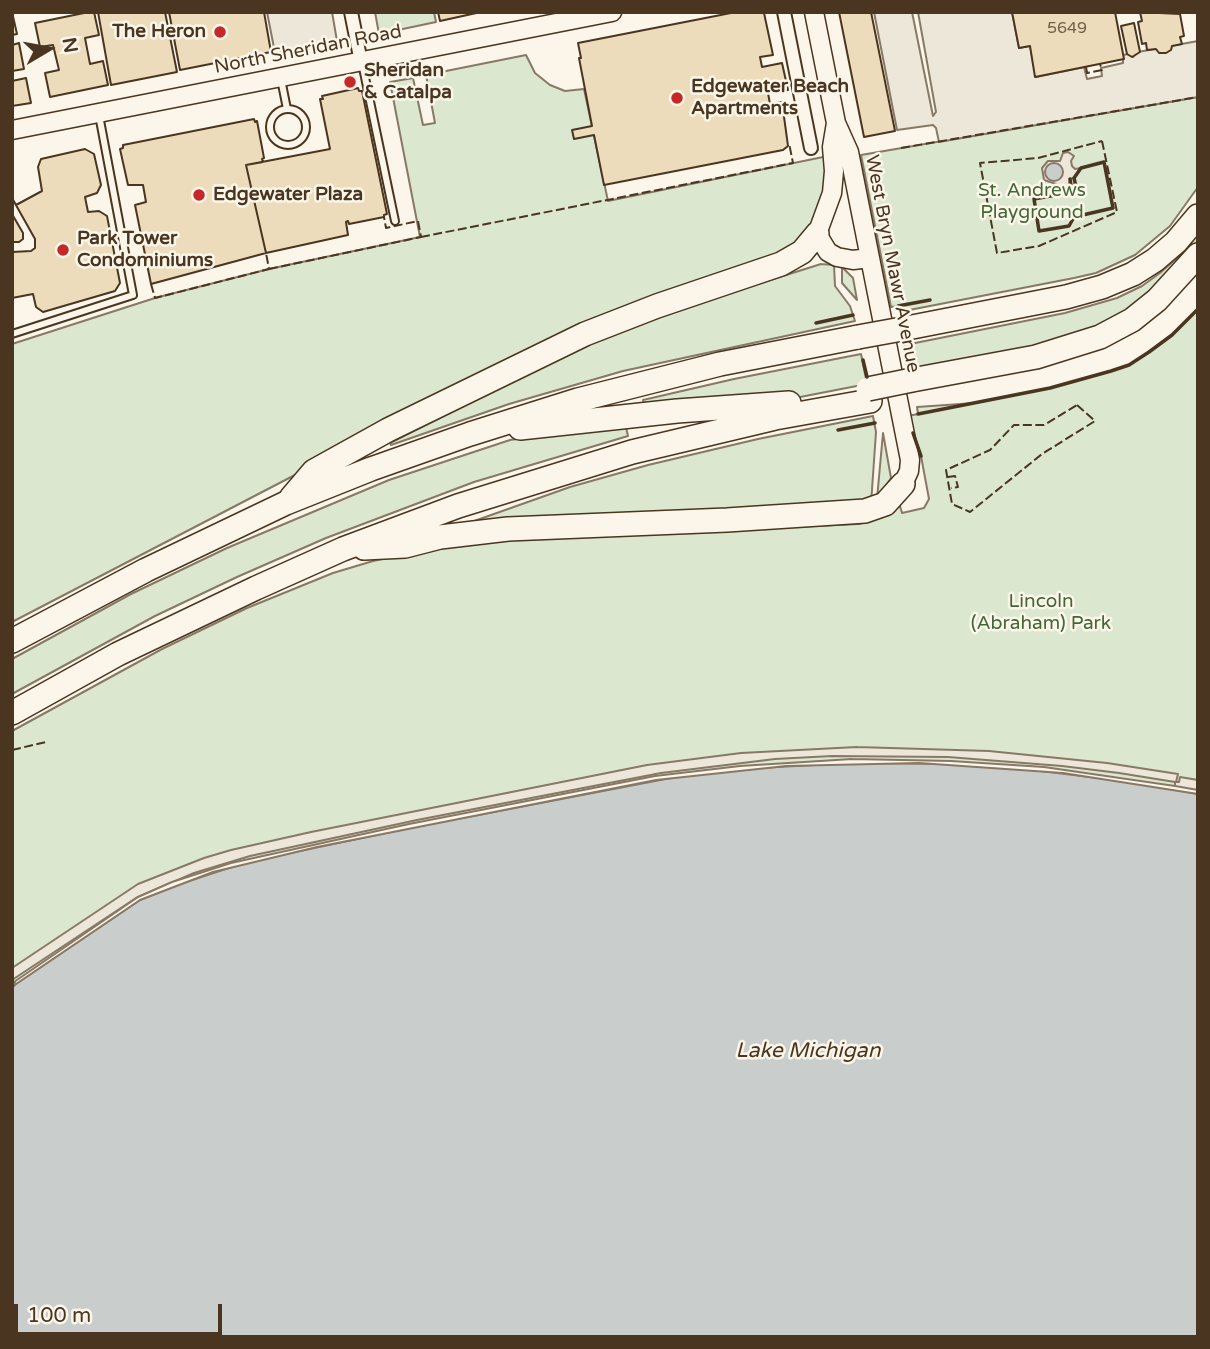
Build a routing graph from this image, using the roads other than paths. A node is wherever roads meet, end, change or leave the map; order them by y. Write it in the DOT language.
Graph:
graph roads {
  1 [pos="351,12"];
  2 [pos="612,12"];
  3 [pos="784,12"];
  4 [pos="814,12"];
  5 [pos="361,62"];
  6 [pos="281,77"];
  7 [pos="287,109"];
  8 [pos="99,113"];
  9 [pos="836,123"];
  10 [pos="12,130"];
  11 [pos="811,148"];
  12 [pos="1198,216"];
  13 [pos="395,221"];
  14 [pos="817,234"];
  15 [pos="1198,255"];
  16 [pos="869,258"];
  17 [pos="1198,276"];
  18 [pos="12,334"];
  19 [pos="913,386"];
  20 [pos="869,395"];
  21 [pos="470,434"];
  22 [pos="903,484"];
  23 [pos="286,503"];
  24 [pos="343,549"];
  25 [pos="12,642"];
  26 [pos="12,713"];
  1 -- 5 [label="street"];
  2 -- 5 [label="main road, North Sheridan Road"];
  3 -- 11 [label="street"];
  4 -- 9 [label="main road, West Bryn Mawr Avenue"];
  5 -- 6 [label="main road, North Sheridan Road"];
  5 -- 13 [label="lane"];
  6 -- 7 [label="lane"];
  6 -- 8 [label="main road, North Sheridan Road"];
  7 -- 7 [label="lane"];
  8 -- 10 [label="main road, North Sheridan Road"];
  8 -- 18 [label="lane"];
  9 -- 14 [label="main road"];
  9 -- 16 [label="main road, West Bryn Mawr Avenue"];
  12 -- 21 [label="highway, bridge"];
  14 -- 16 [label="main road"];
  14 -- 23 [label="highway"];
  15 -- 19 [label="highway"];
  16 -- 22 [label="main road, West Bryn Mawr Avenue"];
  17 -- 19 [label="highway"];
  19 -- 20 [label="highway"];
  20 -- 21 [label="highway"];
  20 -- 24 [label="highway"];
  21 -- 23 [label="highway"];
  22 -- 24 [label="highway"];
  23 -- 25 [label="highway"];
  24 -- 26 [label="highway"];
}
